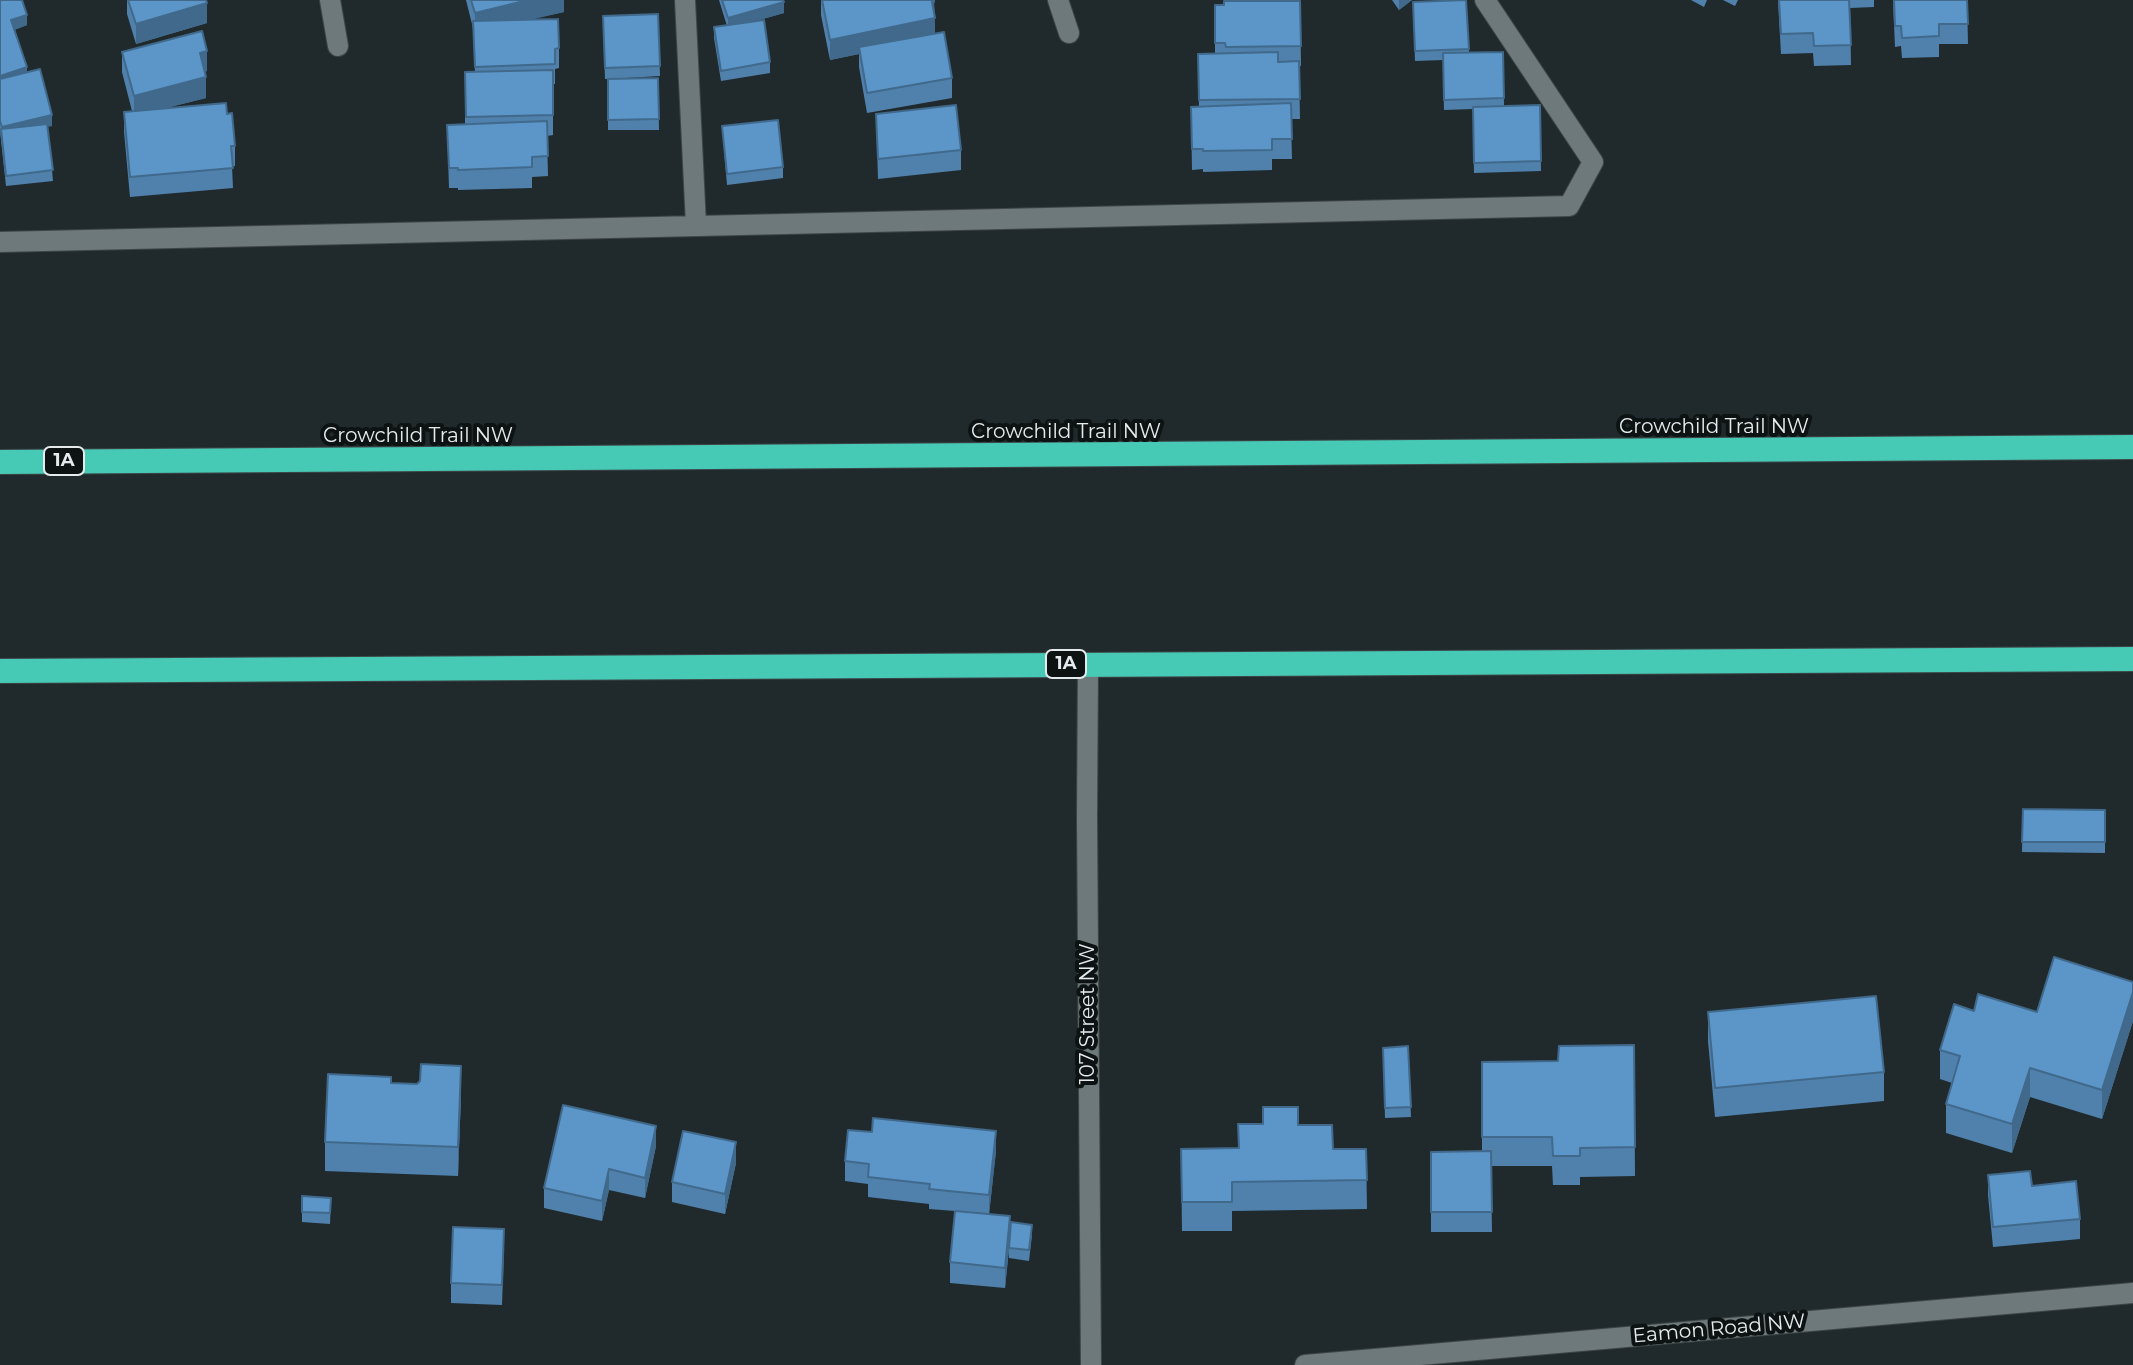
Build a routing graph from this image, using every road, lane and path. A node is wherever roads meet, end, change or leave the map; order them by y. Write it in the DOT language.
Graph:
graph roads {
  1 [pos="330,0"];
  2 [pos="685,0"];
  3 [pos="1058,0"];
  4 [pos="1485,0"];
  5 [pos="1069,33"];
  6 [pos="338,46"];
  7 [pos="696,225"];
  8 [pos="0,242"];
  9 [pos="2133,447"];
  10 [pos="0,462"];
  11 [pos="2133,659"];
  12 [pos="1088,664"];
  13 [pos="0,671"];
  14 [pos="2133,1293"];
  15 [pos="1091,1365"];
  16 [pos="1305,1365"];
  1 -- 6 [label="street"];
  2 -- 7 [label="street"];
  3 -- 5 [label="street"];
  4 -- 7 [label="street"];
  7 -- 8 [label="street"];
  9 -- 10 [label="highway, Crowchild Trail NW / 1A"];
  11 -- 12 [label="highway, 1A"];
  12 -- 13 [label="highway, 1A"];
  12 -- 15 [label="street, 107 Street NW"];
  14 -- 16 [label="street, Eamon Road NW"];
}
